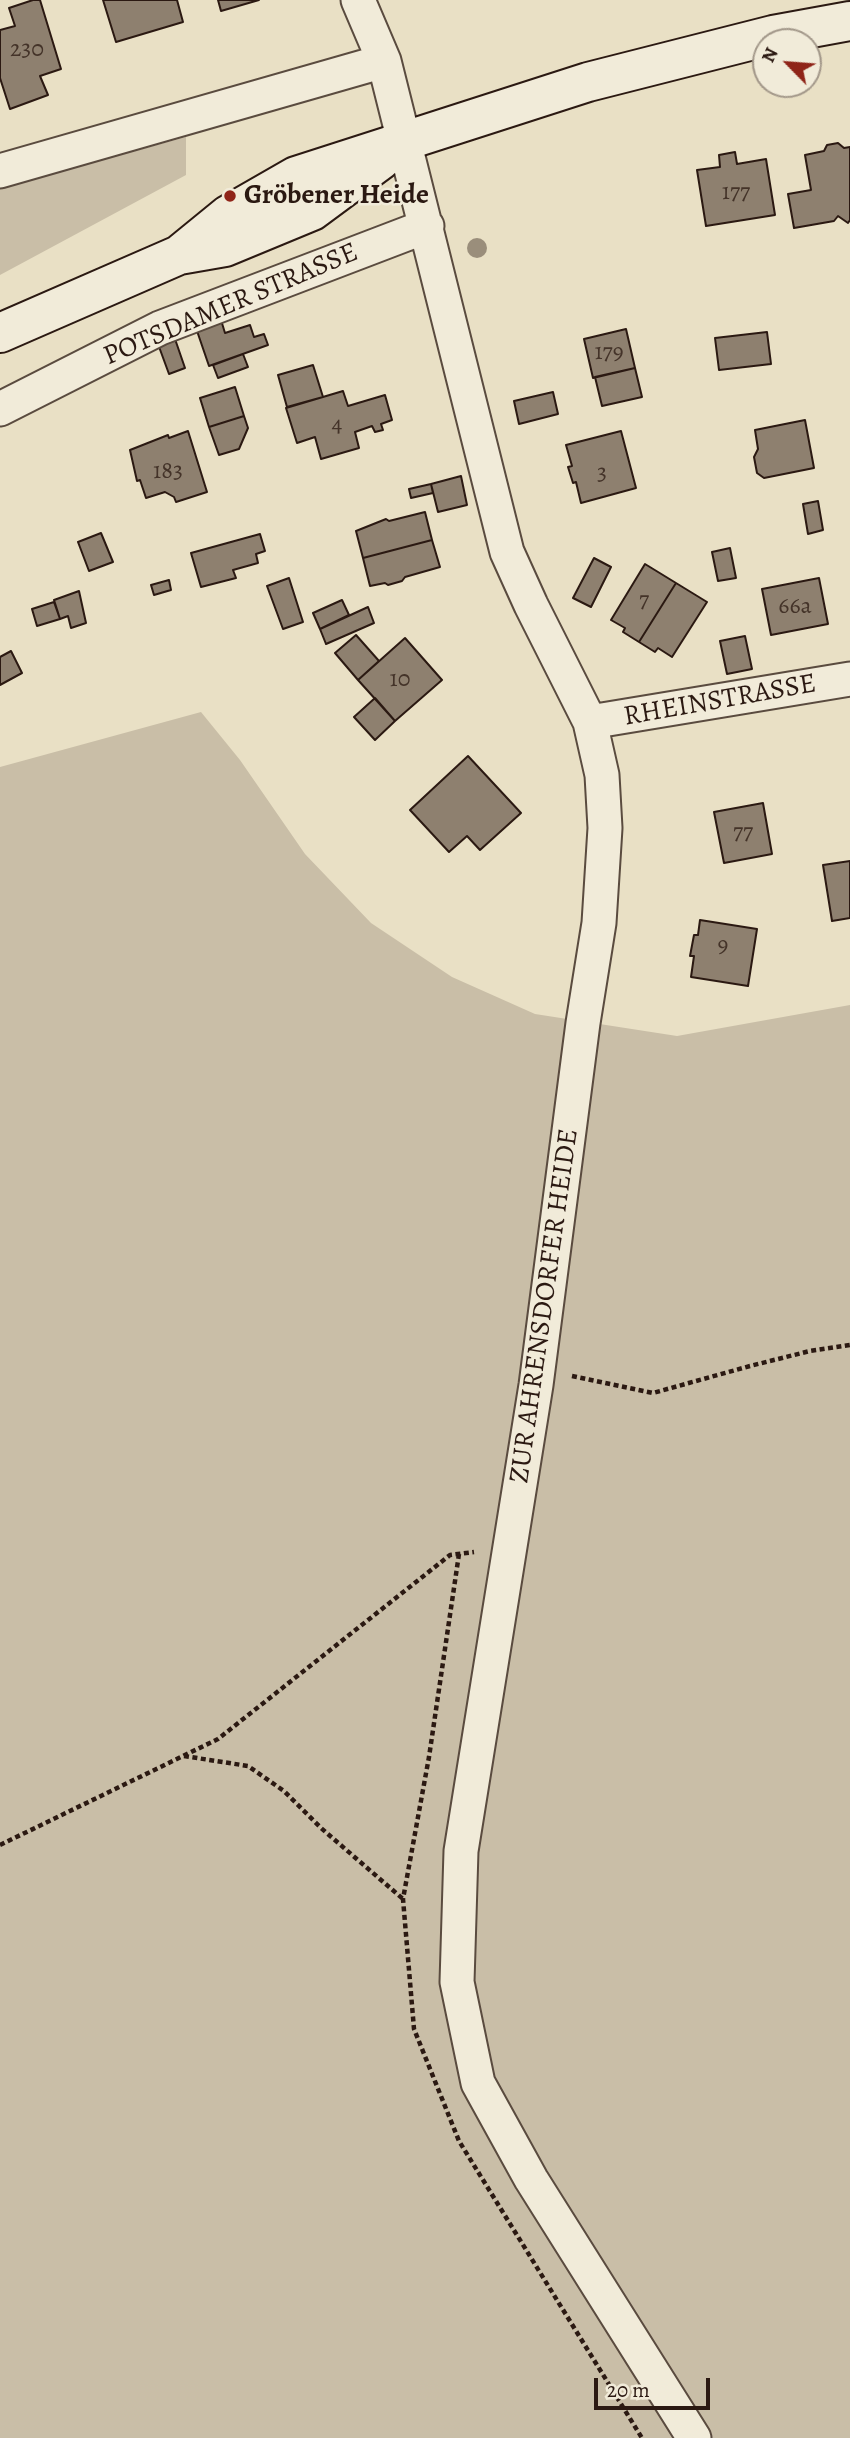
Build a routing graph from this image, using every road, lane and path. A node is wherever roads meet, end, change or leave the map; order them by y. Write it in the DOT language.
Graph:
graph roads {
  1 [pos="358,0"];
  2 [pos="850,21"];
  3 [pos="384,61"];
  4 [pos="405,142"];
  5 [pos="0,171"];
  6 [pos="427,226"];
  7 [pos="0,333"];
  8 [pos="0,409"];
  9 [pos="850,679"];
  10 [pos="590,722"];
  11 [pos="850,1345"];
  12 [pos="569,1376"];
  13 [pos="510,1549"];
  14 [pos="183,1756"];
  15 [pos="0,1845"];
  16 [pos="404,1899"];
  17 [pos="694,2438"];
  1 -- 3 [label="street, ZUR AHRENSDORFER HEIDE"];
  2 -- 4 [label="main road"];
  3 -- 4 [label="street, ZUR AHRENSDORFER HEIDE"];
  3 -- 5 [label="street"];
  4 -- 6 [label="street, ZUR AHRENSDORFER HEIDE"];
  4 -- 7 [label="main road"];
  6 -- 8 [label="street, POTSDAMER STRASSE"];
  6 -- 10 [label="street, ZUR AHRENSDORFER HEIDE"];
  9 -- 10 [label="street, RHEINSTRASSE"];
  10 -- 13 [label="street, ZUR AHRENSDORFER HEIDE"];
  11 -- 12 [label="path"];
  13 -- 14 [label="path"];
  13 -- 17 [label="street, ZUR AHRENSDORFER HEIDE"];
  14 -- 15 [label="path"];
  14 -- 16 [label="path"];
}
